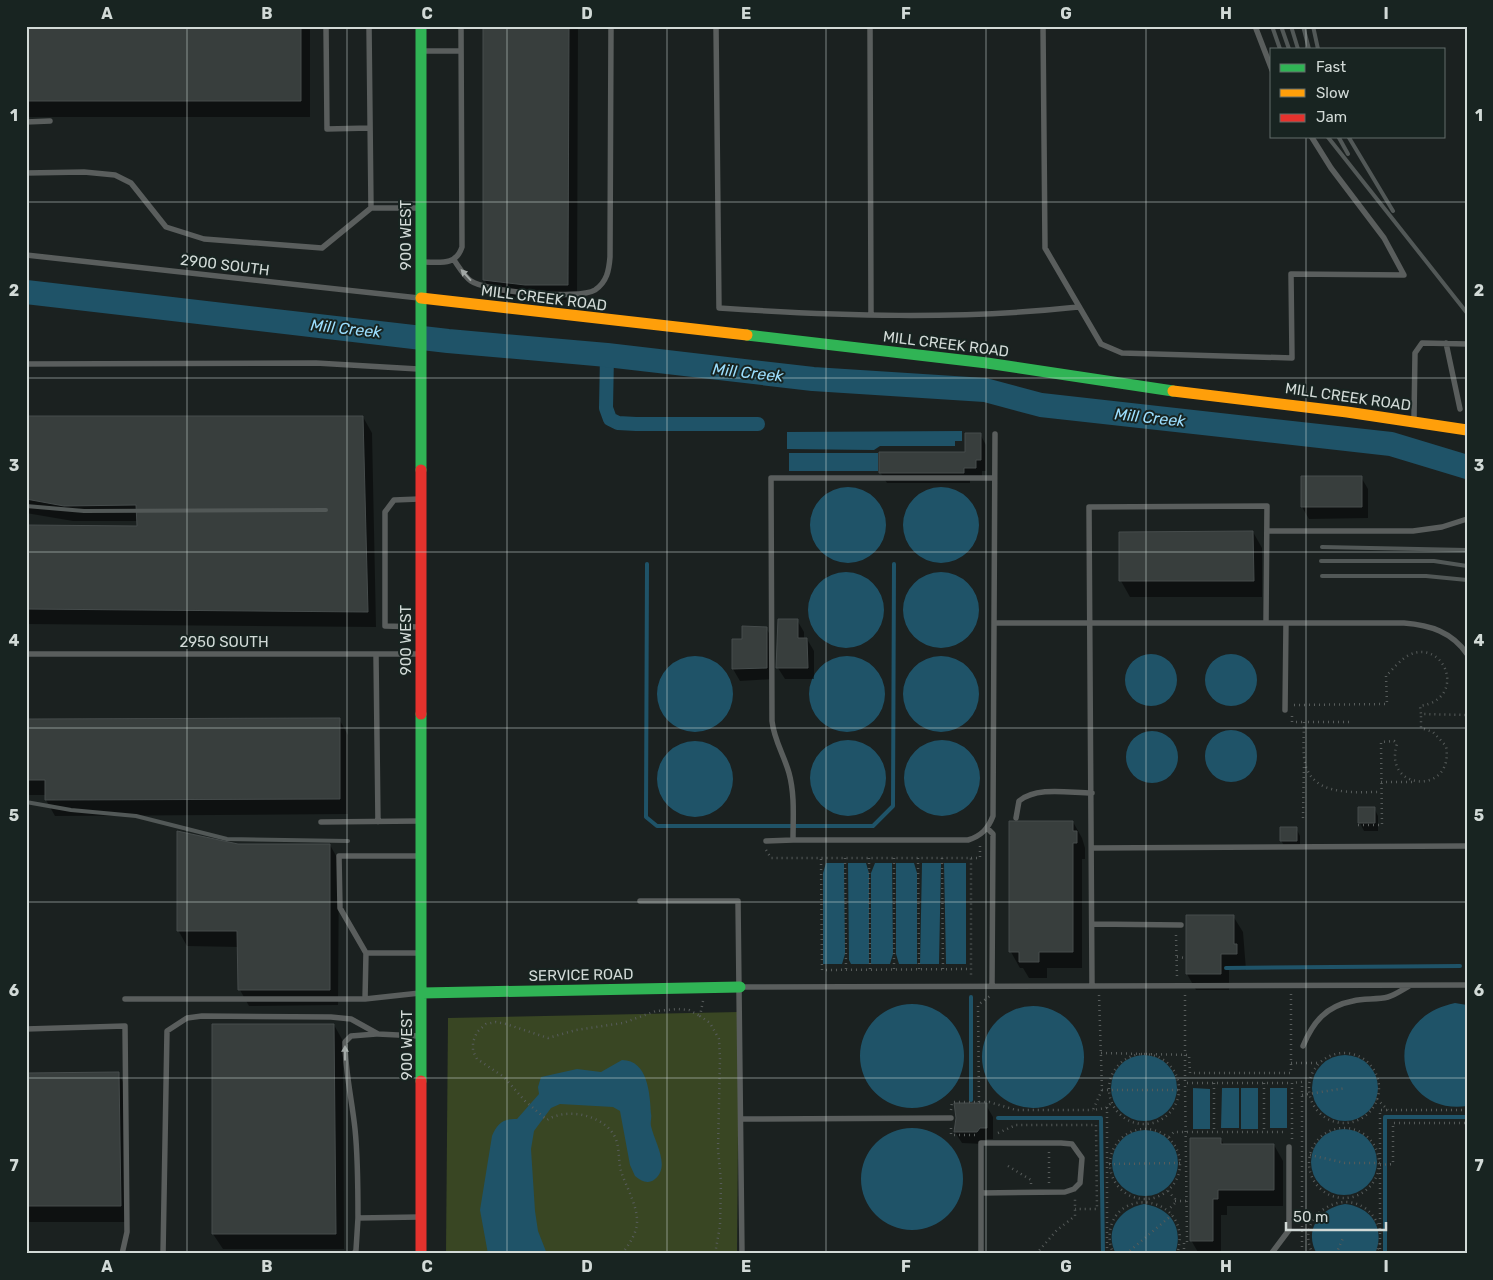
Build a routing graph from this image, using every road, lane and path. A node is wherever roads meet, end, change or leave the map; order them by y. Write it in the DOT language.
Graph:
graph roads {
  1 [pos="326,26"];
  2 [pos="369,26"];
  3 [pos="421,26"];
  4 [pos="461,26"];
  5 [pos="611,26"];
  6 [pos="716,26"];
  7 [pos="870,26"];
  8 [pos="1043,26"];
  9 [pos="1255,26"];
  10 [pos="421,50"];
  11 [pos="461,50"];
  12 [pos="1270,65"];
  13 [pos="50,121"];
  14 [pos="26,122"];
  15 [pos="370,128"];
  16 [pos="1312,138"];
  17 [pos="26,173"];
  18 [pos="371,208"];
  19 [pos="422,208"];
  20 [pos="26,255"];
  21 [pos="454,260"];
  22 [pos="421,262"];
  23 [pos="421,298"];
  24 [pos="1078,307"];
  25 [pos="871,314"];
  26 [pos="1446,343"];
  27 [pos="1467,344"];
  28 [pos="26,364"];
  29 [pos="420,369"];
  30 [pos="1460,409"];
  31 [pos="1414,421"];
  32 [pos="1467,430"];
  33 [pos="994,434"];
  34 [pos="994,478"];
  35 [pos="421,498"];
  36 [pos="1467,519"];
  37 [pos="1266,530"];
  38 [pos="994,623"];
  39 [pos="1266,623"];
  40 [pos="1286,623"];
  41 [pos="1090,624"];
  42 [pos="421,627"];
  43 [pos="26,654"];
  44 [pos="421,654"];
  45 [pos="1467,654"];
  46 [pos="376,655"];
  47 [pos="1285,710"];
  48 [pos="1420,714"];
  49 [pos="1467,714"];
  50 [pos="1304,722"];
  51 [pos="1349,722"];
  52 [pos="1304,759"];
  53 [pos="1381,782"];
  54 [pos="1418,782"];
  55 [pos="1381,792"];
  56 [pos="1092,793"];
  57 [pos="1016,818"];
  58 [pos="1303,818"];
  59 [pos="421,821"];
  60 [pos="322,822"];
  61 [pos="378,822"];
  62 [pos="1358,825"];
  63 [pos="987,828"];
  64 [pos="980,835"];
  65 [pos="793,840"];
  66 [pos="766,841"];
  67 [pos="1467,846"];
  68 [pos="1092,848"];
  69 [pos="422,856"];
  70 [pos="821,858"];
  71 [pos="845,858"];
  72 [pos="869,858"];
  73 [pos="894,858"];
  74 [pos="918,858"];
  75 [pos="942,858"];
  76 [pos="971,858"];
  77 [pos="640,901"];
  78 [pos="1092,924"];
  79 [pos="1178,924"];
  80 [pos="366,953"];
  81 [pos="422,953"];
  82 [pos="1176,957"];
  83 [pos="1186,958"];
  84 [pos="919,969"];
  85 [pos="943,969"];
  86 [pos="971,969"];
  87 [pos="846,970"];
  88 [pos="870,970"];
  89 [pos="894,970"];
  90 [pos="1467,984"];
  91 [pos="1291,985"];
  92 [pos="1411,985"];
  93 [pos="971,986"];
  94 [pos="992,986"];
  95 [pos="1092,986"];
  96 [pos="1099,986"];
  97 [pos="1176,986"];
  98 [pos="1185,986"];
  99 [pos="740,987"];
  100 [pos="422,992"];
  101 [pos="125,998"];
  102 [pos="365,999"];
  103 [pos="703,1000"];
  104 [pos="700,1016"];
  105 [pos="26,1029"];
  106 [pos="378,1034"];
  107 [pos="422,1036"];
  108 [pos="1303,1046"];
  109 [pos="1101,1053"];
  110 [pos="1143,1054"];
  111 [pos="1185,1055"];
  112 [pos="1291,1063"];
  113 [pos="1319,1063"];
  114 [pos="1214,1082"];
  115 [pos="1264,1082"];
  116 [pos="1292,1082"];
  117 [pos="1186,1083"];
  118 [pos="1346,1088"];
  119 [pos="1102,1090"];
  120 [pos="1108,1090"];
  121 [pos="1179,1090"];
  122 [pos="1302,1096"];
  123 [pos="1310,1096"];
  124 [pos="1377,1099"];
  125 [pos="979,1102"];
  126 [pos="1111,1103"];
  127 [pos="1107,1107"];
  128 [pos="1093,1110"];
  129 [pos="1388,1110"];
  130 [pos="1467,1110"];
  131 [pos="951,1118"];
  132 [pos="741,1119"];
  133 [pos="1467,1123"];
  134 [pos="1145,1124"];
  135 [pos="1344,1125"];
  136 [pos="1145,1128"];
  137 [pos="1186,1132"];
  138 [pos="1214,1132"];
  139 [pos="1264,1132"];
  140 [pos="1284,1132"];
  141 [pos="1169,1137"];
  142 [pos="1049,1143"];
  143 [pos="1289,1147"];
  144 [pos="1310,1155"];
  145 [pos="1181,1163"];
  146 [pos="1108,1164"];
  147 [pos="1380,1164"];
  148 [pos="1008,1166"];
  149 [pos="1074,1189"];
  150 [pos="1168,1191"];
  151 [pos="982,1193"];
  152 [pos="1031,1193"];
  153 [pos="1050,1193"];
  154 [pos="1345,1200"];
  155 [pos="1145,1201"];
  156 [pos="1176,1201"];
  157 [pos="1186,1201"];
  158 [pos="1168,1210"];
  159 [pos="1172,1215"];
  160 [pos="421,1217"];
  161 [pos="358,1218"];
  162 [pos="1344,1236"];
  163 [pos="122,1254"];
  164 [pos="164,1254"];
  165 [pos="354,1254"];
  166 [pos="421,1254"];
  167 [pos="622,1254"];
  168 [pos="715,1254"];
  169 [pos="742,1254"];
  170 [pos="981,1254"];
  171 [pos="1036,1254"];
  172 [pos="1107,1254"];
  173 [pos="1114,1254"];
  174 [pos="1126,1254"];
  175 [pos="1177,1254"];
  176 [pos="1184,1254"];
  177 [pos="1271,1254"];
  178 [pos="1314,1254"];
  179 [pos="1336,1254"];
  180 [pos="1376,1254"];
  181 [pos="1380,1254"];
  1 -- 15 [label="lane"];
  2 -- 15 [label="lane"];
  3 -- 10 [label="street, 900 WEST"];
  4 -- 11 [label="lane"];
  5 -- 21 [label="lane, one-way"];
  6 -- 25 [label="lane"];
  7 -- 25 [label="lane"];
  8 -- 24 [label="lane"];
  9 -- 12 [label="lane"];
  10 -- 11 [label="lane"];
  10 -- 19 [label="street, 900 WEST"];
  11 -- 21 [label="lane"];
  13 -- 14 [label="lane"];
  15 -- 18 [label="lane"];
  16 -- 24 [label="lane"];
  17 -- 18 [label="lane"];
  18 -- 19 [label="lane"];
  19 -- 22 [label="street, 900 WEST"];
  20 -- 23 [label="lane, 2900 SOUTH"];
  21 -- 22 [label="lane"];
  22 -- 23 [label="street, 900 WEST"];
  23 -- 29 [label="street, 900 WEST"];
  23 -- 31 [label="street, MILL CREEK ROAD"];
  24 -- 25 [label="lane"];
  26 -- 27 [label="lane"];
  26 -- 30 [label="lane"];
  26 -- 31 [label="lane"];
  28 -- 29 [label="lane"];
  29 -- 35 [label="street, 900 WEST"];
  31 -- 32 [label="street, MILL CREEK ROAD"];
  33 -- 34 [label="lane"];
  34 -- 38 [label="lane"];
  34 -- 65 [label="lane"];
  35 -- 42 [label="street, 900 WEST"];
  35 -- 42 [label="lane"];
  36 -- 37 [label="lane"];
  37 -- 39 [label="lane"];
  37 -- 41 [label="lane"];
  38 -- 41 [label="lane"];
  38 -- 63 [label="lane"];
  39 -- 40 [label="lane"];
  39 -- 41 [label="lane"];
  40 -- 45 [label="lane"];
  40 -- 47 [label="lane"];
  41 -- 56 [label="lane"];
  42 -- 44 [label="street, 900 WEST"];
  43 -- 46 [label="lane, 2950 SOUTH"];
  44 -- 46 [label="lane, 2950 SOUTH"];
  44 -- 59 [label="street, 900 WEST"];
  46 -- 61 [label="lane"];
  48 -- 49 [label="path"];
  48 -- 50 [label="path"];
  48 -- 54 [label="path"];
  50 -- 51 [label="path"];
  50 -- 52 [label="path"];
  52 -- 55 [label="path"];
  52 -- 58 [label="path"];
  53 -- 54 [label="path"];
  53 -- 54 [label="path"];
  53 -- 55 [label="path"];
  55 -- 62 [label="path"];
  56 -- 57 [label="lane"];
  56 -- 68 [label="lane"];
  59 -- 61 [label="lane"];
  59 -- 69 [label="street, 900 WEST"];
  60 -- 61 [label="lane"];
  63 -- 64 [label="lane"];
  63 -- 94 [label="lane"];
  64 -- 65 [label="lane"];
  64 -- 76 [label="path"];
  65 -- 66 [label="lane"];
  66 -- 70 [label="path"];
  67 -- 68 [label="lane"];
  68 -- 78 [label="lane"];
  69 -- 80 [label="lane"];
  69 -- 81 [label="street, 900 WEST"];
  70 -- 71 [label="path"];
  70 -- 87 [label="path"];
  71 -- 72 [label="path"];
  71 -- 87 [label="path"];
  72 -- 73 [label="path"];
  72 -- 88 [label="path"];
  73 -- 74 [label="path"];
  73 -- 89 [label="path"];
  74 -- 75 [label="path"];
  74 -- 84 [label="path"];
  75 -- 76 [label="path"];
  75 -- 85 [label="path"];
  76 -- 86 [label="path"];
  77 -- 99 [label="lane"];
  78 -- 79 [label="lane"];
  78 -- 95 [label="lane"];
  79 -- 82 [label="path"];
  80 -- 81 [label="lane"];
  80 -- 102 [label="lane"];
  81 -- 100 [label="street, 900 WEST"];
  82 -- 83 [label="path"];
  82 -- 97 [label="path"];
  84 -- 85 [label="path"];
  84 -- 89 [label="path"];
  85 -- 86 [label="path"];
  86 -- 93 [label="path"];
  87 -- 88 [label="path"];
  88 -- 89 [label="path"];
  90 -- 92 [label="lane"];
  91 -- 92 [label="lane"];
  91 -- 98 [label="lane"];
  91 -- 112 [label="path"];
  92 -- 108 [label="lane"];
  93 -- 94 [label="lane"];
  93 -- 99 [label="lane"];
  94 -- 95 [label="lane"];
  94 -- 125 [label="path"];
  95 -- 96 [label="lane"];
  96 -- 97 [label="lane"];
  96 -- 109 [label="path"];
  97 -- 98 [label="lane"];
  98 -- 111 [label="path"];
  99 -- 100 [label="street, SERVICE ROAD"];
  99 -- 132 [label="lane"];
  100 -- 102 [label="lane"];
  100 -- 107 [label="street, 900 WEST"];
  101 -- 102 [label="lane"];
  103 -- 104 [label="path"];
  104 -- 167 [label="path"];
  104 -- 168 [label="path"];
  105 -- 163 [label="lane"];
  106 -- 107 [label="lane"];
  161 -- 106 [label="lane, one-way"];
  106 -- 164 [label="lane"];
  107 -- 160 [label="street, 900 WEST"];
  109 -- 110 [label="path"];
  109 -- 119 [label="path"];
  110 -- 111 [label="path"];
  110 -- 120 [label="path"];
  110 -- 121 [label="path"];
  111 -- 112 [label="path"];
  111 -- 117 [label="path"];
  112 -- 113 [label="path"];
  113 -- 123 [label="path"];
  113 -- 124 [label="path"];
  114 -- 115 [label="path"];
  114 -- 117 [label="path"];
  114 -- 138 [label="path"];
  115 -- 116 [label="path"];
  115 -- 139 [label="path"];
  117 -- 137 [label="path"];
  118 -- 123 [label="path"];
  119 -- 120 [label="path"];
  119 -- 128 [label="path"];
  120 -- 121 [label="path"];
  120 -- 126 [label="path"];
  121 -- 134 [label="path"];
  122 -- 123 [label="path"];
  123 -- 135 [label="path"];
  124 -- 129 [label="path"];
  124 -- 135 [label="path"];
  125 -- 128 [label="path"];
  125 -- 131 [label="path"];
  126 -- 127 [label="path"];
  126 -- 134 [label="path"];
  127 -- 128 [label="path"];
  127 -- 146 [label="path"];
  129 -- 130 [label="path"];
  129 -- 147 [label="path"];
  131 -- 132 [label="lane"];
  132 -- 169 [label="lane"];
  133 -- 147 [label="path"];
  134 -- 136 [label="path"];
  135 -- 144 [label="path"];
  135 -- 147 [label="path"];
  136 -- 141 [label="path"];
  136 -- 146 [label="path"];
  137 -- 138 [label="path"];
  137 -- 141 [label="path"];
  137 -- 157 [label="path"];
  138 -- 139 [label="path"];
  139 -- 140 [label="path"];
  141 -- 145 [label="path"];
  142 -- 149 [label="lane"];
  142 -- 151 [label="lane"];
  142 -- 153 [label="path"];
  143 -- 177 [label="lane"];
  144 -- 147 [label="path"];
  144 -- 154 [label="path"];
  145 -- 146 [label="path"];
  145 -- 150 [label="path"];
  146 -- 155 [label="path"];
  146 -- 172 [label="path"];
  147 -- 154 [label="path"];
  147 -- 181 [label="path"];
  148 -- 152 [label="path"];
  149 -- 153 [label="lane"];
  149 -- 171 [label="path"];
  150 -- 155 [label="path"];
  150 -- 156 [label="path"];
  151 -- 152 [label="lane"];
  151 -- 170 [label="lane"];
  152 -- 153 [label="lane"];
  154 -- 178 [label="path"];
  154 -- 180 [label="path"];
  155 -- 158 [label="path"];
  155 -- 173 [label="path"];
  156 -- 157 [label="path"];
  156 -- 158 [label="path"];
  157 -- 176 [label="path"];
  158 -- 159 [label="path"];
  159 -- 174 [label="path"];
  159 -- 175 [label="path"];
  160 -- 161 [label="lane"];
  160 -- 166 [label="street, 900 WEST"];
  161 -- 165 [label="lane"];
  162 -- 179 [label="path"];
}
